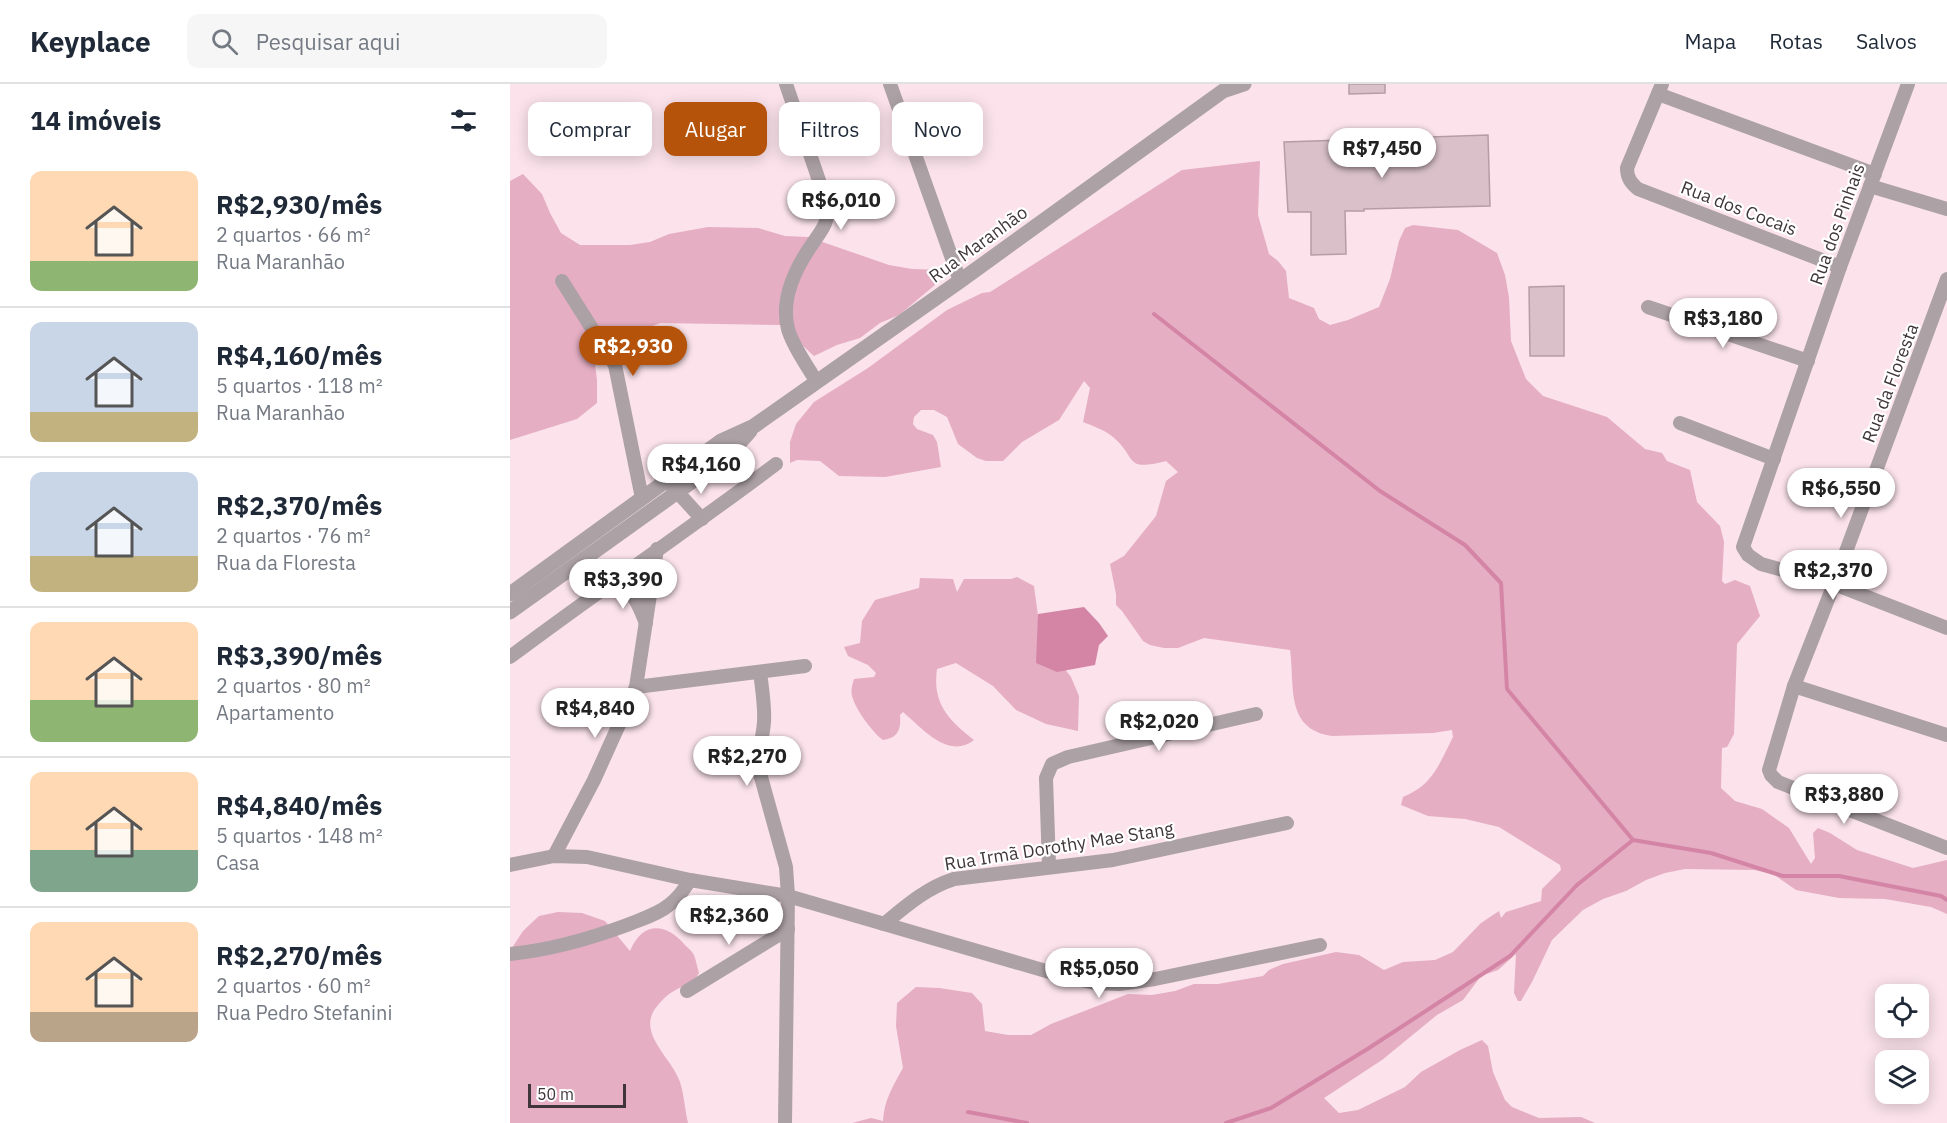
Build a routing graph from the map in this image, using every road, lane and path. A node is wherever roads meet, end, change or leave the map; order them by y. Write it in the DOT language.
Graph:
graph roads {
  1 [pos="786,84"];
  2 [pos="890,84"];
  3 [pos="1244,84"];
  4 [pos="1908,84"];
  5 [pos="1225,87"];
  6 [pos="1660,89"];
  7 [pos="1873,180"];
  8 [pos="1947,209"];
  9 [pos="1840,267"];
  10 [pos="1947,279"];
  11 [pos="562,281"];
  12 [pos="960,281"];
  13 [pos="1648,307"];
  14 [pos="1941,314"];
  15 [pos="1808,361"];
  16 [pos="816,381"];
  17 [pos="1680,423"];
  18 [pos="754,426"];
  19 [pos="1774,459"];
  20 [pos="776,464"];
  21 [pos="667,480"];
  22 [pos="677,492"];
  23 [pos="642,498"];
  24 [pos="702,519"];
  25 [pos="657,549"];
  26 [pos="1834,584"];
  27 [pos="603,588"];
  28 [pos="510,594"];
  29 [pos="510,612"];
  30 [pos="647,625"];
  31 [pos="1947,628"];
  32 [pos="510,657"];
  33 [pos="805,666"];
  34 [pos="760,672"];
  35 [pos="1794,686"];
  36 [pos="636,687"];
  37 [pos="1256,714"];
  38 [pos="1947,735"];
  39 [pos="1287,824"];
  40 [pos="1947,848"];
  41 [pos="554,856"];
  42 [pos="510,865"];
  43 [pos="1049,866"];
  44 [pos="690,880"];
  45 [pos="788,896"];
  46 [pos="884,924"];
  47 [pos="788,929"];
  48 [pos="1320,945"];
  49 [pos="510,954"];
  50 [pos="687,991"];
  51 [pos="785,1123"];
  1 -- 16 [label="street"];
  2 -- 12 [label="street"];
  3 -- 5 [label="street, Rua Maranhão"];
  4 -- 7 [label="street, Rua dos Pinhais"];
  5 -- 12 [label="street, Rua Maranhão"];
  6 -- 7 [label="street"];
  6 -- 9 [label="street, Rua dos Cocais"];
  7 -- 8 [label="street"];
  7 -- 9 [label="street, Rua dos Pinhais"];
  9 -- 15 [label="street, Rua dos Pinhais"];
  10 -- 14 [label="street, Rua da Floresta"];
  11 -- 23 [label="street"];
  12 -- 16 [label="street, Rua Maranhão"];
  13 -- 15 [label="street"];
  14 -- 26 [label="street, Rua da Floresta"];
  15 -- 19 [label="street, Rua dos Pinhais"];
  16 -- 18 [label="street, Rua Maranhão"];
  17 -- 19 [label="street"];
  18 -- 21 [label="street, Rua Maranhão"];
  18 -- 22 [label="street, Rua Maranhão"];
  19 -- 26 [label="street, Rua dos Pinhais"];
  20 -- 24 [label="street"];
  21 -- 22 [label="street"];
  21 -- 23 [label="street, Rua Maranhão"];
  22 -- 24 [label="street"];
  22 -- 29 [label="street, Rua Maranhão"];
  23 -- 28 [label="street, Rua Maranhão"];
  24 -- 25 [label="street"];
  25 -- 27 [label="street"];
  25 -- 30 [label="street"];
  26 -- 31 [label="street"];
  26 -- 35 [label="street, Rua da Floresta"];
  27 -- 30 [label="street"];
  27 -- 32 [label="street"];
  30 -- 36 [label="street"];
  33 -- 34 [label="street"];
  34 -- 36 [label="street"];
  34 -- 45 [label="street"];
  35 -- 38 [label="street"];
  35 -- 40 [label="street, Rua da Floresta"];
  36 -- 41 [label="street"];
  37 -- 43 [label="street"];
  39 -- 43 [label="street, Rua Irmã Dorothy Mae Stang"];
  41 -- 42 [label="street"];
  41 -- 44 [label="street"];
  43 -- 46 [label="street, Rua Irmã Dorothy Mae Stang"];
  44 -- 45 [label="street"];
  44 -- 49 [label="street"];
  45 -- 46 [label="street"];
  45 -- 47 [label="street"];
  46 -- 48 [label="street"];
  47 -- 50 [label="street"];
  47 -- 51 [label="street"];
}
